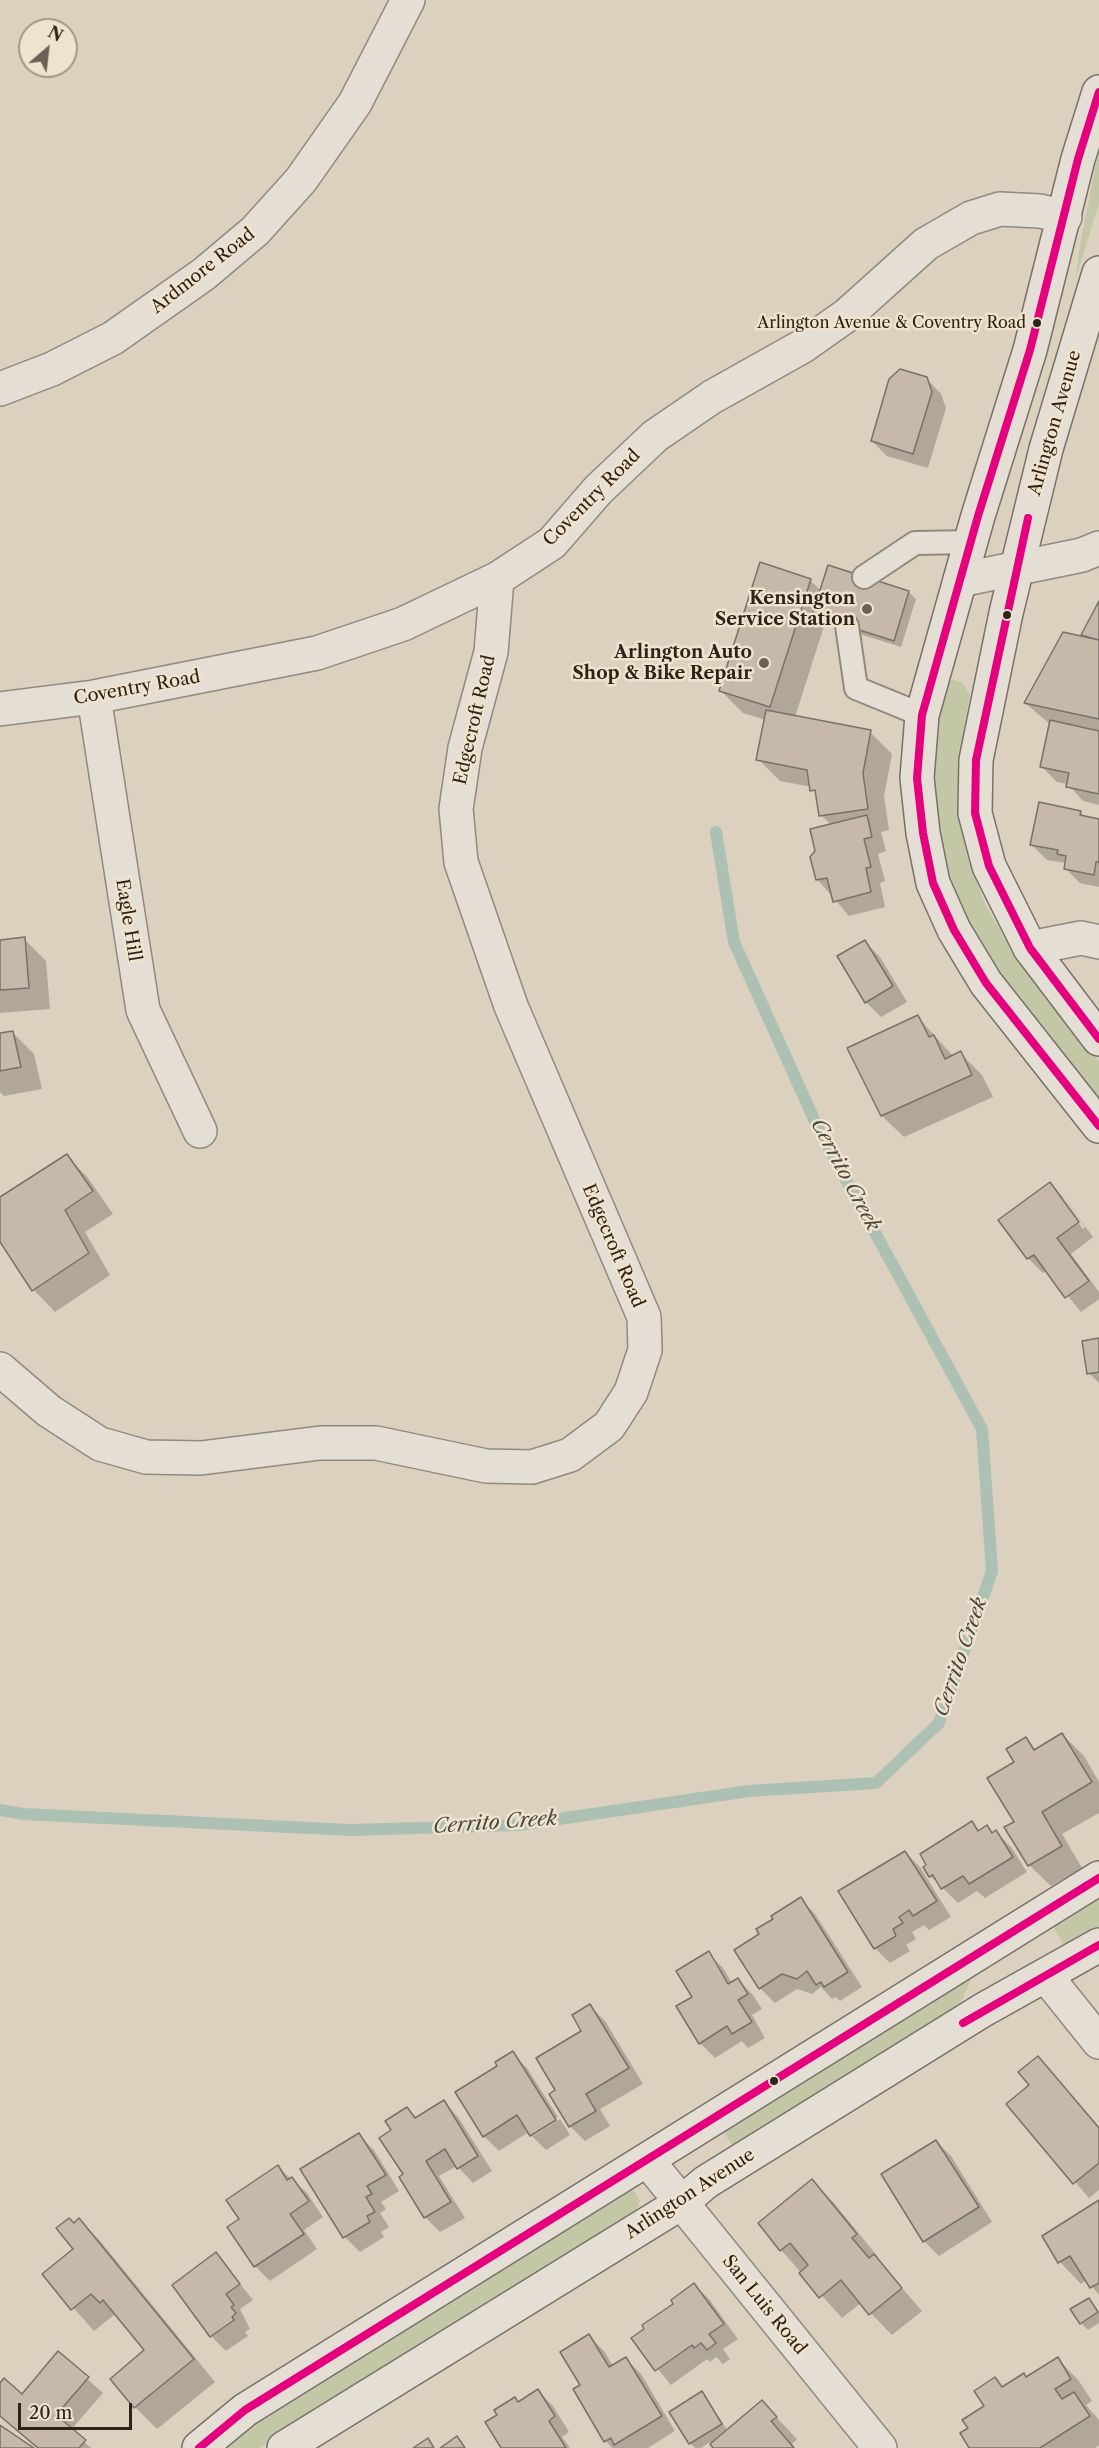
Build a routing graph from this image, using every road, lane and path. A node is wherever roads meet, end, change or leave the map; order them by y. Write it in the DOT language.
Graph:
graph roads {
  1 [pos="408,0"];
  2 [pos="1099,92"];
  3 [pos="1065,217"];
  4 [pos="1099,273"];
  5 [pos="0,389"];
  6 [pos="971,542"];
  7 [pos="1099,548"];
  8 [pos="1016,569"];
  9 [pos="864,576"];
  10 [pos="497,579"];
  11 [pos="960,580"];
  12 [pos="847,626"];
  13 [pos="94,697"];
  14 [pos="0,709"];
  15 [pos="922,715"];
  16 [pos="1099,942"];
  17 [pos="1030,948"];
  18 [pos="1099,1039"];
  19 [pos="1099,1126"];
  20 [pos="200,1131"];
  21 [pos="0,1369"];
  22 [pos="1099,1878"];
  23 [pos="1099,1945"];
  24 [pos="1046,1976"];
  25 [pos="1099,2042"];
  26 [pos="648,2161"];
  27 [pos="681,2203"];
  28 [pos="199,2448"];
  29 [pos="284,2448"];
  30 [pos="880,2448"];
  1 -- 5 [label="street, Ardmore Road"];
  2 -- 3 [label="street"];
  3 -- 6 [label="street"];
  3 -- 10 [label="street, Coventry Road"];
  4 -- 8 [label="street, Arlington Avenue"];
  6 -- 9 [label="lane"];
  6 -- 11 [label="street"];
  7 -- 8 [label="street"];
  8 -- 11 [label="street"];
  8 -- 17 [label="street, Arlington Avenue"];
  10 -- 13 [label="street, Coventry Road"];
  10 -- 21 [label="street, Edgecroft Road"];
  11 -- 15 [label="street"];
  12 -- 15 [label="lane"];
  13 -- 14 [label="street, Coventry Road"];
  13 -- 20 [label="street, Eagle Hill"];
  15 -- 19 [label="street"];
  16 -- 17 [label="street"];
  17 -- 18 [label="street, Arlington Avenue"];
  22 -- 26 [label="street"];
  23 -- 24 [label="street, Arlington Avenue"];
  24 -- 25 [label="street"];
  24 -- 27 [label="street, Arlington Avenue"];
  26 -- 27 [label="street, San Luis Road"];
  26 -- 28 [label="street"];
  27 -- 29 [label="street, Arlington Avenue"];
  27 -- 30 [label="street, San Luis Road"];
}
